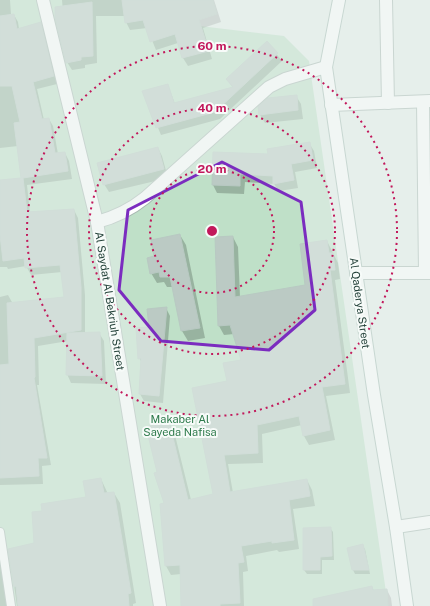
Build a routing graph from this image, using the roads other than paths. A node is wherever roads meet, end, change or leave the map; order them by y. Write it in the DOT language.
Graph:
graph roads {
  1 [pos="43,0"];
  2 [pos="339,0"];
  3 [pos="386,0"];
  4 [pos="326,67"];
  5 [pos="426,101"];
  6 [pos="388,103"];
  7 [pos="331,105"];
  8 [pos="98,222"];
  9 [pos="356,273"];
  10 [pos="428,273"];
  11 [pos="430,522"];
  12 [pos="396,527"];
  13 [pos="0,532"];
  14 [pos="11,606"];
  15 [pos="160,606"];
  16 [pos="407,606"];
  1 -- 8 [label="street, Al Saydat Al Bekriuh Street"];
  2 -- 4 [label="street, Al Qaderya Street"];
  3 -- 6 [label="street"];
  4 -- 7 [label="street, Al Qaderya Street"];
  4 -- 8 [label="street"];
  5 -- 6 [label="street"];
  5 -- 10 [label="street"];
  6 -- 7 [label="street"];
  7 -- 9 [label="street, Al Qaderya Street"];
  8 -- 15 [label="street, Al Saydat Al Bekriuh Street"];
  9 -- 10 [label="street"];
  9 -- 12 [label="street, Al Qaderya Street"];
  11 -- 12 [label="street"];
  12 -- 16 [label="street, Al Qaderya Street"];
  13 -- 14 [label="lane"];
}
